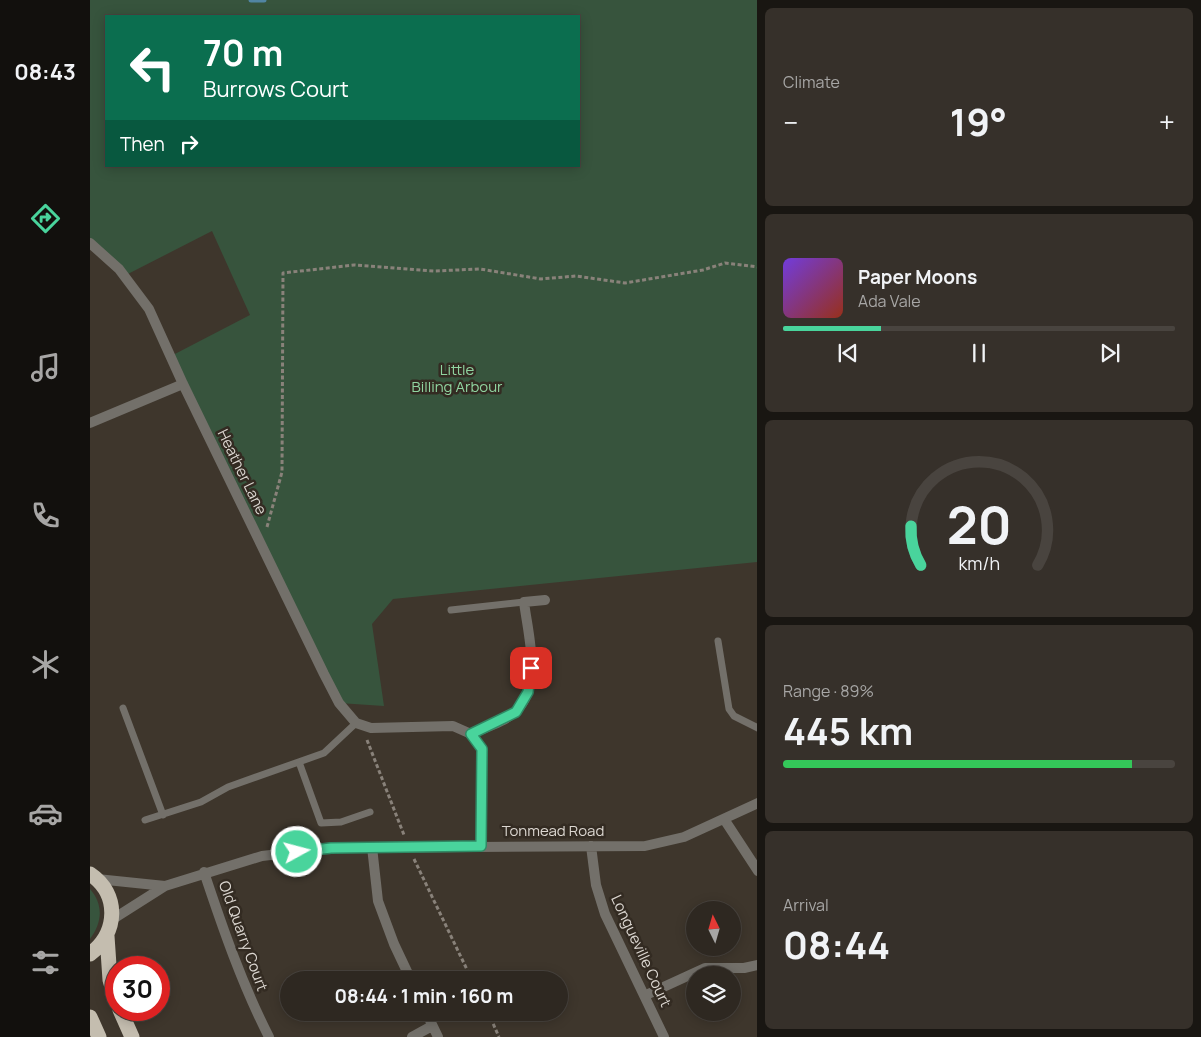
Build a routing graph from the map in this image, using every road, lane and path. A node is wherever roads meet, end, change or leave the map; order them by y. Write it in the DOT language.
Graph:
graph roads {
  1 [pos="90,243"];
  2 [pos="757,267"];
  3 [pos="183,384"];
  4 [pos="90,422"];
  5 [pos="262,547"];
  6 [pos="545,600"];
  7 [pos="524,602"];
  8 [pos="451,610"];
  9 [pos="718,641"];
  10 [pos="123,708"];
  11 [pos="356,723"];
  12 [pos="371,728"];
  13 [pos="757,728"];
  14 [pos="471,734"];
  15 [pos="299,762"];
  16 [pos="757,803"];
  17 [pos="370,812"];
  18 [pos="163,814"];
  19 [pos="724,819"];
  20 [pos="145,820"];
  21 [pos="481,846"];
  22 [pos="591,846"];
  23 [pos="372,847"];
  24 [pos="409,847"];
  25 [pos="757,870"];
  26 [pos="204,872"];
  27 [pos="93,876"];
  28 [pos="165,886"];
  29 [pos="112,919"];
  30 [pos="107,936"];
  31 [pos="90,954"];
  32 [pos="108,956"];
  33 [pos="757,965"];
  34 [pos="407,971"];
  35 [pos="468,971"];
  36 [pos="646,995"];
  37 [pos="90,1017"];
  38 [pos="125,1021"];
  39 [pos="430,1021"];
  40 [pos="492,1021"];
  41 [pos="432,1026"];
  42 [pos="99,1037"];
  43 [pos="132,1037"];
  44 [pos="269,1037"];
  45 [pos="412,1037"];
  46 [pos="438,1037"];
  47 [pos="499,1037"];
  48 [pos="664,1037"];
  1 -- 3 [label="street, Heather Lane"];
  2 -- 5 [label="path"];
  3 -- 4 [label="street"];
  3 -- 5 [label="street, Heather Lane"];
  5 -- 11 [label="street, Heather Lane"];
  6 -- 7 [label="street"];
  7 -- 8 [label="lane"];
  7 -- 14 [label="street"];
  9 -- 13 [label="lane"];
  10 -- 18 [label="lane"];
  11 -- 12 [label="street"];
  11 -- 15 [label="lane"];
  12 -- 14 [label="street"];
  12 -- 24 [label="path"];
  14 -- 21 [label="street"];
  15 -- 17 [label="lane"];
  15 -- 18 [label="lane"];
  16 -- 19 [label="street, Tonmead Road"];
  18 -- 20 [label="lane"];
  19 -- 22 [label="street, Tonmead Road"];
  19 -- 25 [label="street"];
  21 -- 22 [label="street, Tonmead Road"];
  21 -- 24 [label="street, Tonmead Road"];
  22 -- 36 [label="street, Longueville Court"];
  23 -- 24 [label="street, Tonmead Road"];
  23 -- 26 [label="street, Tonmead Road"];
  23 -- 34 [label="street"];
  24 -- 35 [label="path"];
  26 -- 28 [label="street, Tonmead Road"];
  26 -- 44 [label="street, Old Quarry Court"];
  27 -- 28 [label="street, Tonmead Road"];
  27 -- 29 [label="highway"];
  28 -- 29 [label="street, Tonmead Road"];
  29 -- 30 [label="highway"];
  30 -- 31 [label="highway"];
  30 -- 32 [label="highway"];
  33 -- 36 [label="street"];
  36 -- 48 [label="street, Longueville Court"];
  37 -- 42 [label="highway"];
  38 -- 43 [label="highway"];
  39 -- 41 [label="street"];
  40 -- 47 [label="path"];
  41 -- 45 [label="street"];
  41 -- 46 [label="street"];
}
